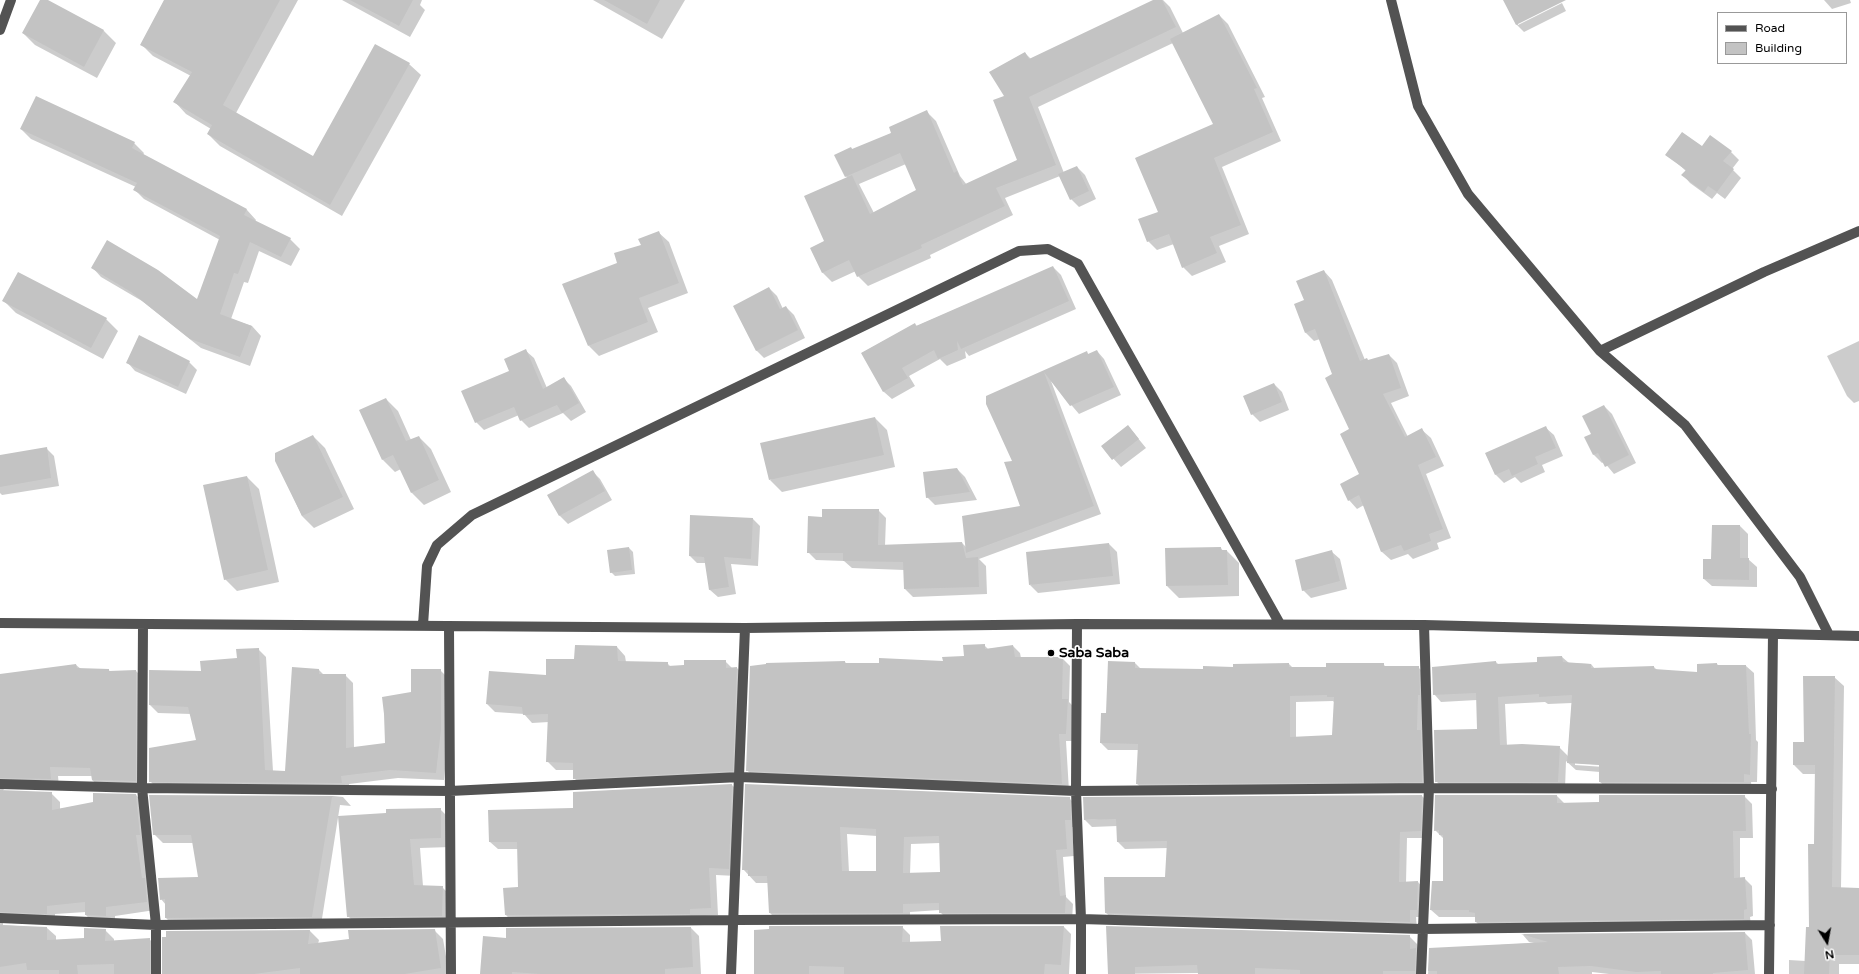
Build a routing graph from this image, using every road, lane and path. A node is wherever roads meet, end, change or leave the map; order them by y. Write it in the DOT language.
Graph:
graph roads {
  1 [pos="11,0"];
  2 [pos="1391,0"];
  3 [pos="0,30"];
  4 [pos="1859,231"];
  5 [pos="1600,352"];
  6 [pos="0,623"];
  7 [pos="1077,624"];
  8 [pos="1280,624"];
  9 [pos="143,625"];
  10 [pos="423,625"];
  11 [pos="1424,625"];
  12 [pos="449,626"];
  13 [pos="745,628"];
  14 [pos="1773,634"];
  15 [pos="1829,635"];
  16 [pos="1859,636"];
  17 [pos="740,777"];
  18 [pos="0,784"];
  19 [pos="142,788"];
  20 [pos="1429,788"];
  21 [pos="1772,789"];
  22 [pos="450,791"];
  23 [pos="1076,791"];
  24 [pos="0,918"];
  25 [pos="1081,919"];
  26 [pos="733,920"];
  27 [pos="452,922"];
  28 [pos="156,925"];
  29 [pos="1770,925"];
  30 [pos="1422,929"];
  31 [pos="156,974"];
  32 [pos="451,974"];
  33 [pos="731,974"];
  34 [pos="1081,974"];
  35 [pos="1421,974"];
  36 [pos="1769,974"];
  1 -- 3 [label="street"];
  2 -- 5 [label="street"];
  4 -- 5 [label="street"];
  5 -- 15 [label="street"];
  6 -- 9 [label="street"];
  7 -- 8 [label="street"];
  7 -- 13 [label="street"];
  7 -- 23 [label="street"];
  8 -- 10 [label="street"];
  8 -- 11 [label="street"];
  9 -- 10 [label="street"];
  9 -- 19 [label="street"];
  10 -- 12 [label="street"];
  11 -- 14 [label="street"];
  11 -- 20 [label="street"];
  12 -- 13 [label="street"];
  12 -- 22 [label="street"];
  13 -- 17 [label="street"];
  14 -- 15 [label="street"];
  14 -- 21 [label="street"];
  15 -- 16 [label="street"];
  17 -- 22 [label="street"];
  17 -- 23 [label="street"];
  17 -- 26 [label="street"];
  18 -- 19 [label="street"];
  19 -- 22 [label="street"];
  19 -- 28 [label="street"];
  20 -- 21 [label="street"];
  20 -- 23 [label="street"];
  20 -- 30 [label="street"];
  21 -- 29 [label="street"];
  22 -- 27 [label="street"];
  23 -- 25 [label="street"];
  24 -- 28 [label="street"];
  25 -- 26 [label="street"];
  25 -- 30 [label="street"];
  25 -- 34 [label="street"];
  26 -- 27 [label="street"];
  26 -- 33 [label="street"];
  27 -- 28 [label="street"];
  27 -- 32 [label="street"];
  28 -- 31 [label="street"];
  29 -- 30 [label="street"];
  29 -- 36 [label="street"];
  30 -- 35 [label="street"];
}
